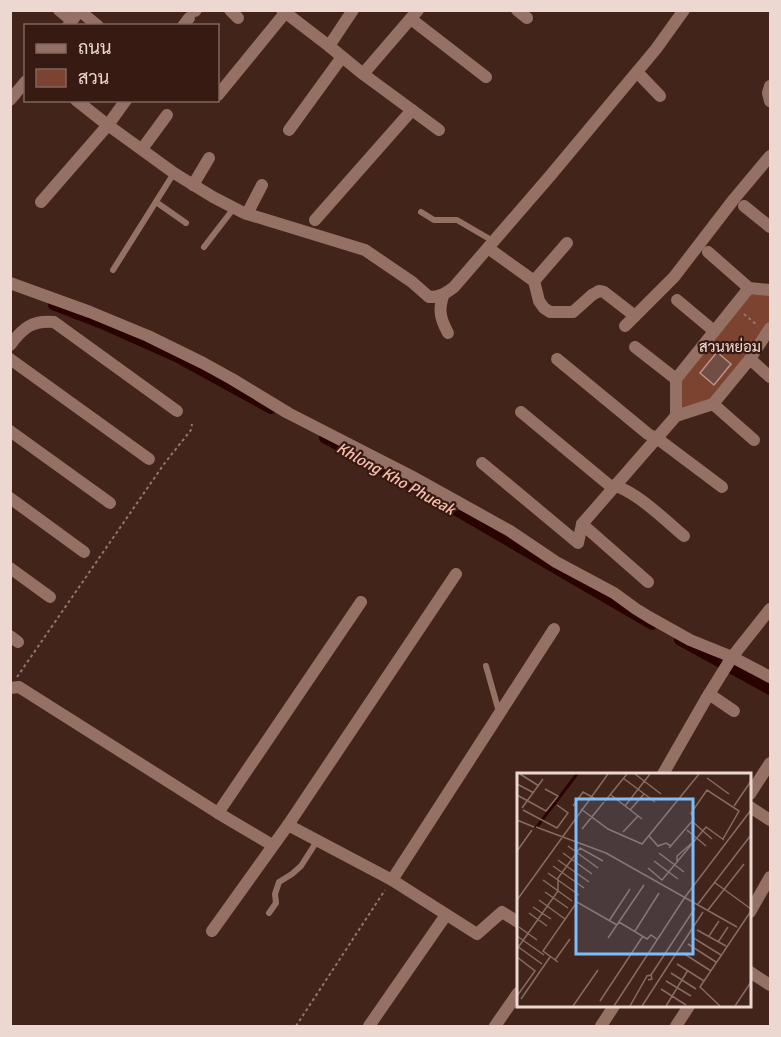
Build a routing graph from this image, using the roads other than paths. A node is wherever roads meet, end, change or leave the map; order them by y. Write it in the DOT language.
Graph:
graph roads {
  1 [pos="59,10"];
  2 [pos="353,10"];
  3 [pos="684,10"];
  4 [pos="284,12"];
  5 [pos="415,15"];
  6 [pos="75,17"];
  7 [pos="93,24"];
  8 [pos="328,46"];
  9 [pos="342,57"];
  10 [pos="637,72"];
  11 [pos="363,74"];
  12 [pos="486,77"];
  13 [pos="24,83"];
  14 [pos="771,86"];
  15 [pos="219,93"];
  16 [pos="660,96"];
  17 [pos="10,100"];
  18 [pos="771,101"];
  19 [pos="79,102"];
  20 [pos="125,102"];
  21 [pos="412,110"];
  22 [pos="167,115"];
  23 [pos="108,125"];
  24 [pos="289,130"];
  25 [pos="439,130"];
  26 [pos="141,149"];
  27 [pos="771,156"];
  28 [pos="209,158"];
  29 [pos="174,173"];
  30 [pos="193,185"];
  31 [pos="262,185"];
  32 [pos="41,202"];
  33 [pos="156,202"];
  34 [pos="744,206"];
  35 [pos="234,208"];
  36 [pos="421,212"];
  37 [pos="247,214"];
  38 [pos="315,220"];
  39 [pos="186,223"];
  40 [pos="771,227"];
  41 [pos="567,243"];
  42 [pos="491,245"];
  43 [pos="204,247"];
  44 [pos="708,252"];
  45 [pos="113,270"];
  46 [pos="534,281"];
  47 [pos="10,283"];
  48 [pos="749,288"];
  49 [pos="771,290"];
  50 [pos="443,296"];
  51 [pos="677,300"];
  52 [pos="635,316"];
  53 [pos="625,326"];
  54 [pos="714,331"];
  55 [pos="768,331"];
  56 [pos="448,333"];
  57 [pos="10,345"];
  58 [pos="635,347"];
  59 [pos="10,359"];
  60 [pos="557,359"];
  61 [pos="750,359"];
  62 [pos="771,377"];
  63 [pos="676,379"];
  64 [pos="713,404"];
  65 [pos="177,411"];
  66 [pos="521,412"];
  67 [pos="676,416"];
  68 [pos="10,430"];
  69 [pos="658,439"];
  70 [pos="754,440"];
  71 [pos="149,459"];
  72 [pos="482,463"];
  73 [pos="616,485"];
  74 [pos="722,487"];
  75 [pos="10,498"];
  76 [pos="110,503"];
  77 [pos="582,525"];
  78 [pos="684,536"];
  79 [pos="84,552"];
  80 [pos="10,568"];
  81 [pos="456,574"];
  82 [pos="648,582"];
  83 [pos="50,597"];
  84 [pos="361,603"];
  85 [pos="771,609"];
  86 [pos="554,629"];
  87 [pos="728,663"];
  88 [pos="486,666"];
  89 [pos="771,677"];
  90 [pos="13,683"];
  91 [pos="709,694"];
  92 [pos="734,711"];
  93 [pos="499,713"];
  94 [pos="771,763"];
  95 [pos="664,773"];
  96 [pos="751,793"];
  97 [pos="751,808"];
  98 [pos="218,813"];
  99 [pos="771,820"];
  100 [pos="288,825"];
  101 [pos="317,841"];
  102 [pos="272,845"];
  103 [pos="771,877"];
  104 [pos="392,880"];
  105 [pos="751,910"];
  106 [pos="269,913"];
  107 [pos="446,915"];
  108 [pos="517,921"];
  109 [pos="212,931"];
  110 [pos="751,973"];
  111 [pos="771,985"];
  112 [pos="517,996"];
  113 [pos="613,1007"];
  114 [pos="688,1007"];
  115 [pos="369,1026"];
  116 [pos="495,1026"];
  117 [pos="601,1026"];
  118 [pos="676,1026"];
  1 -- 6 [label="street"];
  2 -- 8 [label="street"];
  3 -- 10 [label="street"];
  4 -- 8 [label="street"];
  4 -- 15 [label="street"];
  5 -- 11 [label="street"];
  5 -- 12 [label="street"];
  6 -- 7 [label="street"];
  8 -- 9 [label="street"];
  9 -- 11 [label="street"];
  9 -- 24 [label="street"];
  10 -- 16 [label="street"];
  10 -- 42 [label="street"];
  11 -- 21 [label="street"];
  13 -- 17 [label="street"];
  14 -- 18 [label="street"];
  19 -- 23 [label="street"];
  20 -- 23 [label="street"];
  21 -- 25 [label="street"];
  21 -- 38 [label="street"];
  22 -- 26 [label="street"];
  23 -- 26 [label="street"];
  23 -- 32 [label="street"];
  26 -- 29 [label="street"];
  27 -- 52 [label="street"];
  28 -- 30 [label="street"];
  29 -- 30 [label="street"];
  29 -- 33 [label="lane"];
  30 -- 35 [label="street"];
  31 -- 37 [label="street"];
  33 -- 39 [label="lane"];
  33 -- 45 [label="lane"];
  34 -- 40 [label="street"];
  35 -- 37 [label="street"];
  35 -- 43 [label="lane"];
  36 -- 42 [label="lane"];
  37 -- 50 [label="street"];
  41 -- 46 [label="street"];
  42 -- 46 [label="street"];
  42 -- 50 [label="street"];
  44 -- 48 [label="street"];
  46 -- 52 [label="street"];
  47 -- 87 [label="street"];
  48 -- 49 [label="street"];
  48 -- 54 [label="street"];
  50 -- 56 [label="street"];
  51 -- 54 [label="street"];
  52 -- 53 [label="street"];
  54 -- 63 [label="street"];
  55 -- 61 [label="street"];
  57 -- 65 [label="street"];
  58 -- 63 [label="street"];
  59 -- 71 [label="street"];
  60 -- 69 [label="street"];
  61 -- 62 [label="street"];
  61 -- 64 [label="street"];
  63 -- 67 [label="street"];
  64 -- 67 [label="street"];
  64 -- 70 [label="street"];
  66 -- 73 [label="street"];
  67 -- 69 [label="street"];
  68 -- 76 [label="street"];
  69 -- 73 [label="street"];
  69 -- 74 [label="street"];
  72 -- 77 [label="street"];
  73 -- 77 [label="street"];
  73 -- 78 [label="street"];
  75 -- 79 [label="street"];
  77 -- 82 [label="street"];
  80 -- 83 [label="street"];
  81 -- 100 [label="street"];
  84 -- 98 [label="street"];
  85 -- 87 [label="street"];
  86 -- 93 [label="street"];
  87 -- 89 [label="street"];
  87 -- 91 [label="street"];
  88 -- 93 [label="lane"];
  90 -- 98 [label="street"];
  91 -- 92 [label="street"];
  91 -- 95 [label="street"];
  93 -- 104 [label="street"];
  94 -- 96 [label="street"];
  97 -- 99 [label="street"];
  98 -- 102 [label="street"];
  100 -- 101 [label="street"];
  100 -- 102 [label="street"];
  101 -- 104 [label="street"];
  101 -- 106 [label="lane"];
  102 -- 109 [label="street"];
  103 -- 105 [label="street"];
  104 -- 107 [label="street"];
  107 -- 108 [label="street"];
  107 -- 115 [label="street"];
  110 -- 111 [label="street"];
  112 -- 116 [label="street"];
  113 -- 117 [label="street"];
  114 -- 118 [label="street"];
}
